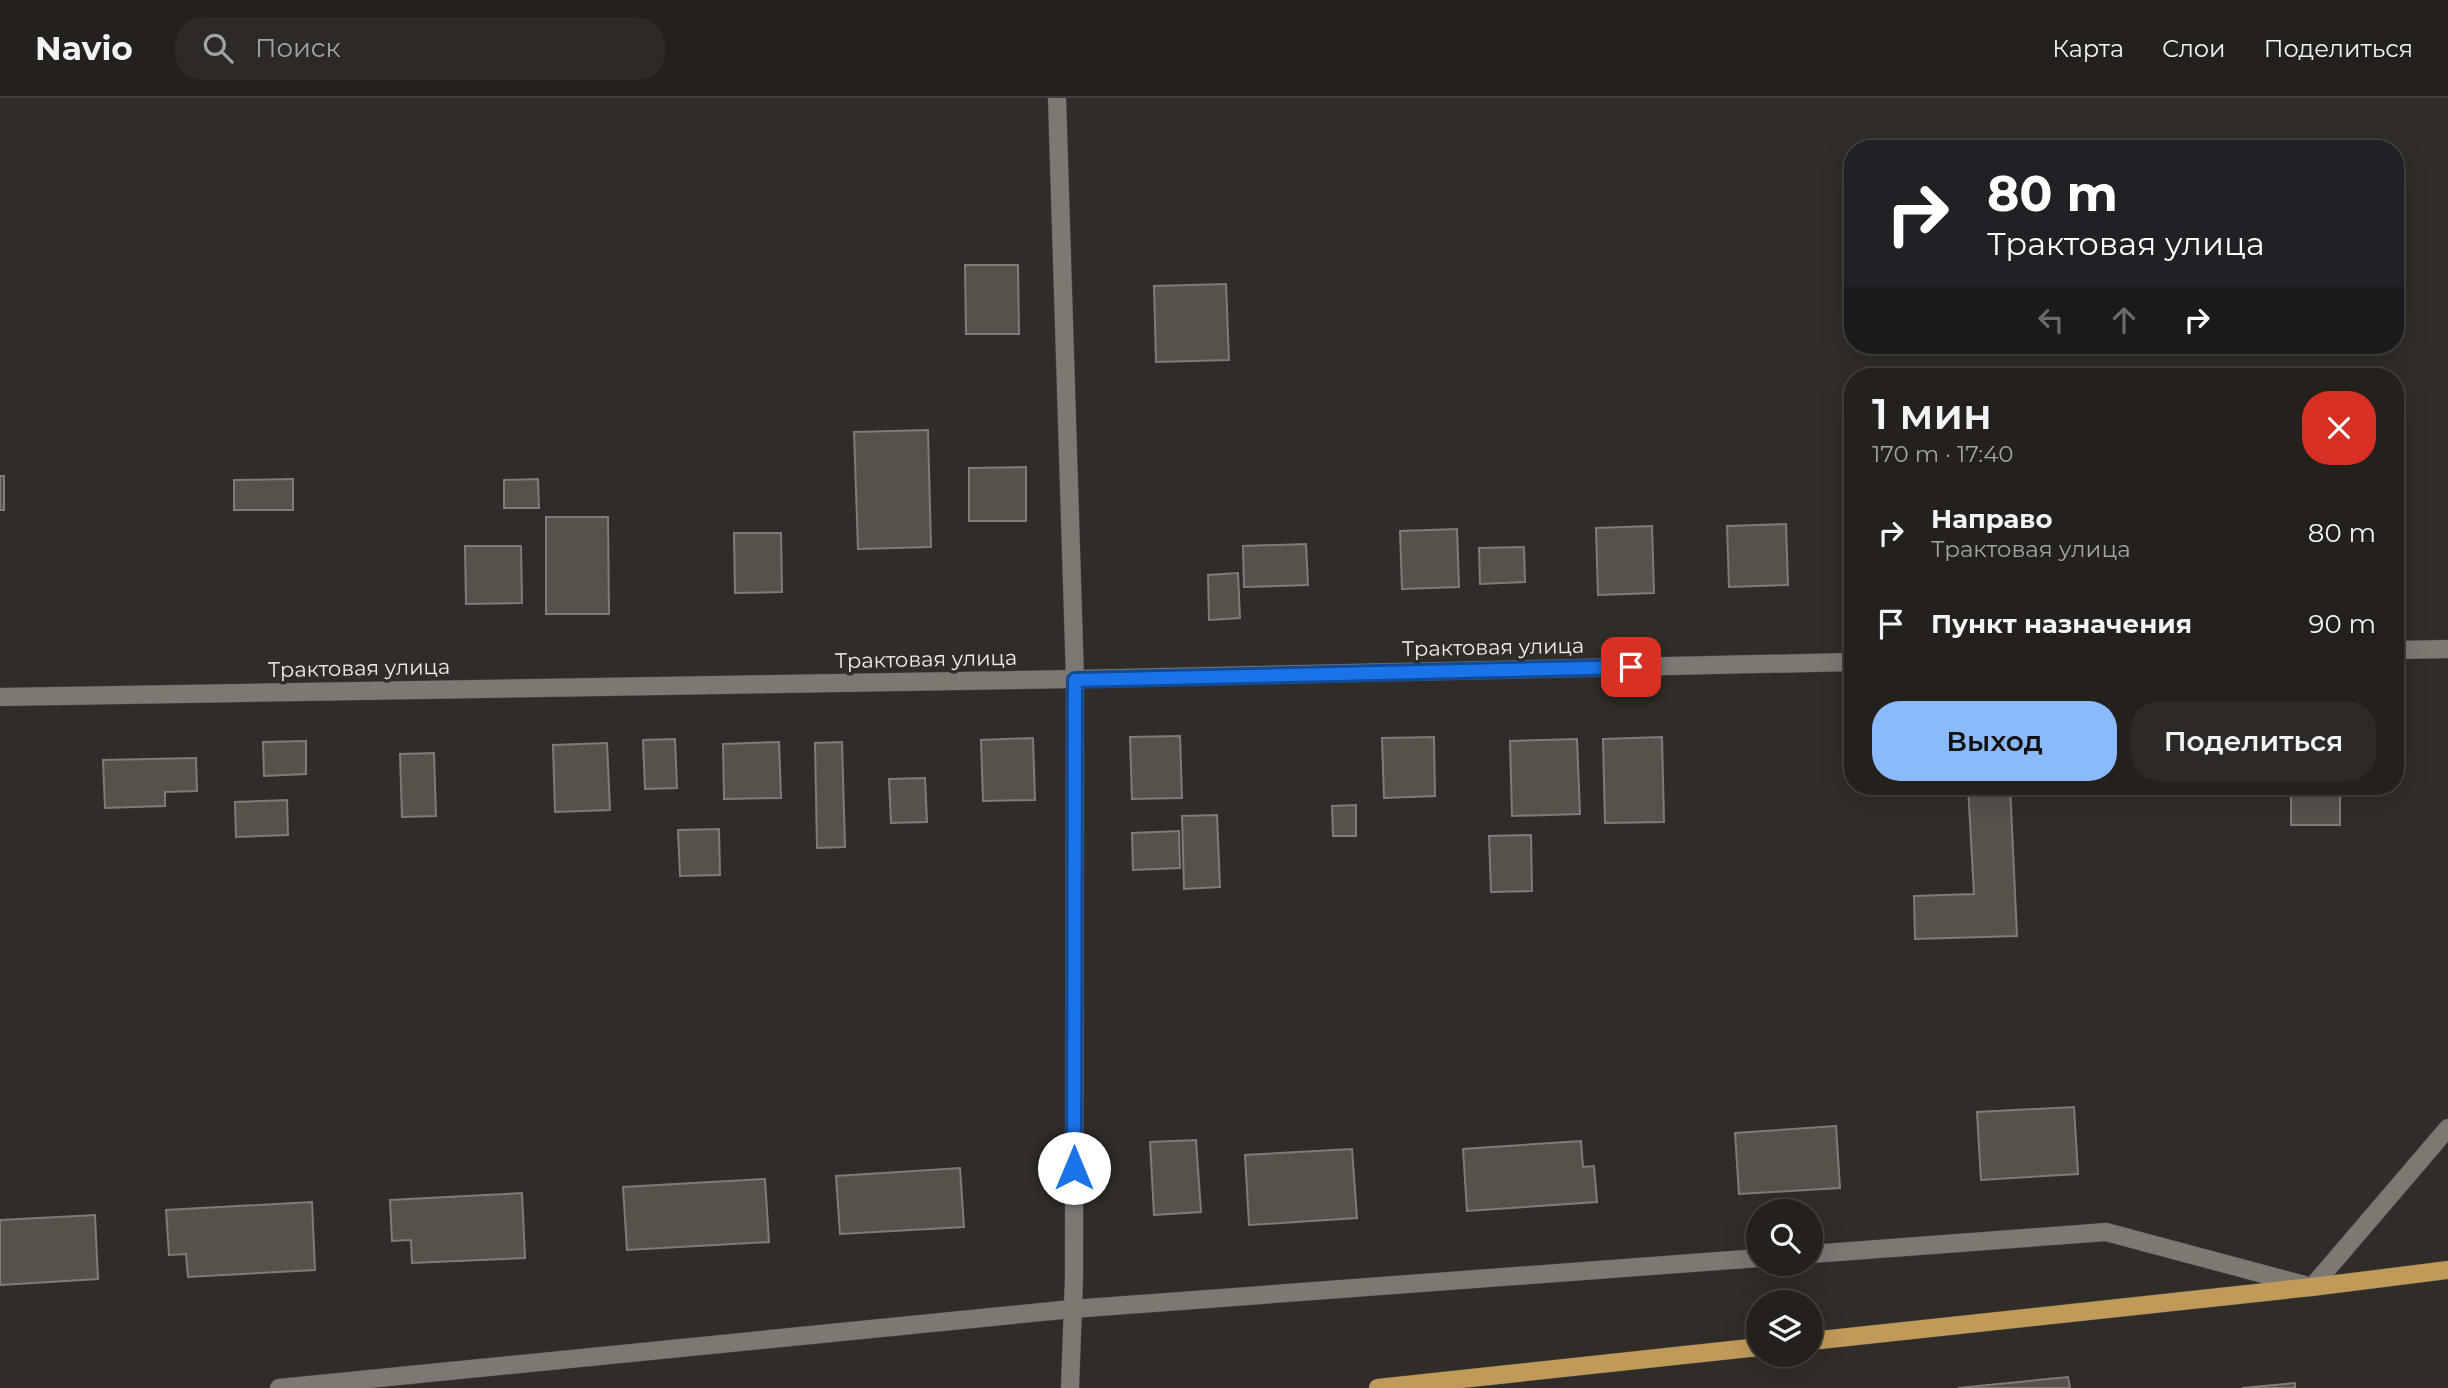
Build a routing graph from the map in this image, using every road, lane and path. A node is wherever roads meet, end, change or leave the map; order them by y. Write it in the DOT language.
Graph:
graph roads {
  1 [pos="1057,98"];
  2 [pos="2448,649"];
  3 [pos="2404,650"];
  4 [pos="1844,662"];
  5 [pos="1075,680"];
  6 [pos="0,697"];
  7 [pos="2448,1128"];
  8 [pos="1823,1253"];
  9 [pos="1746,1259"];
  10 [pos="2448,1270"];
  11 [pos="2312,1287"];
  12 [pos="1072,1309"];
  13 [pos="1823,1340"];
  14 [pos="1746,1348"];
  15 [pos="309,1387"];
  16 [pos="279,1388"];
  17 [pos="1070,1388"];
  18 [pos="1378,1388"];
  1 -- 5 [label="street"];
  2 -- 3 [label="street"];
  4 -- 5 [label="street, Трактовая улица"];
  5 -- 6 [label="street, Трактовая улица"];
  5 -- 12 [label="street"];
  7 -- 11 [label="street"];
  8 -- 11 [label="street"];
  9 -- 12 [label="street"];
  10 -- 11 [label="main road"];
  11 -- 13 [label="main road"];
  12 -- 15 [label="street"];
  12 -- 17 [label="street"];
  14 -- 18 [label="main road"];
  15 -- 16 [label="street"];
}
